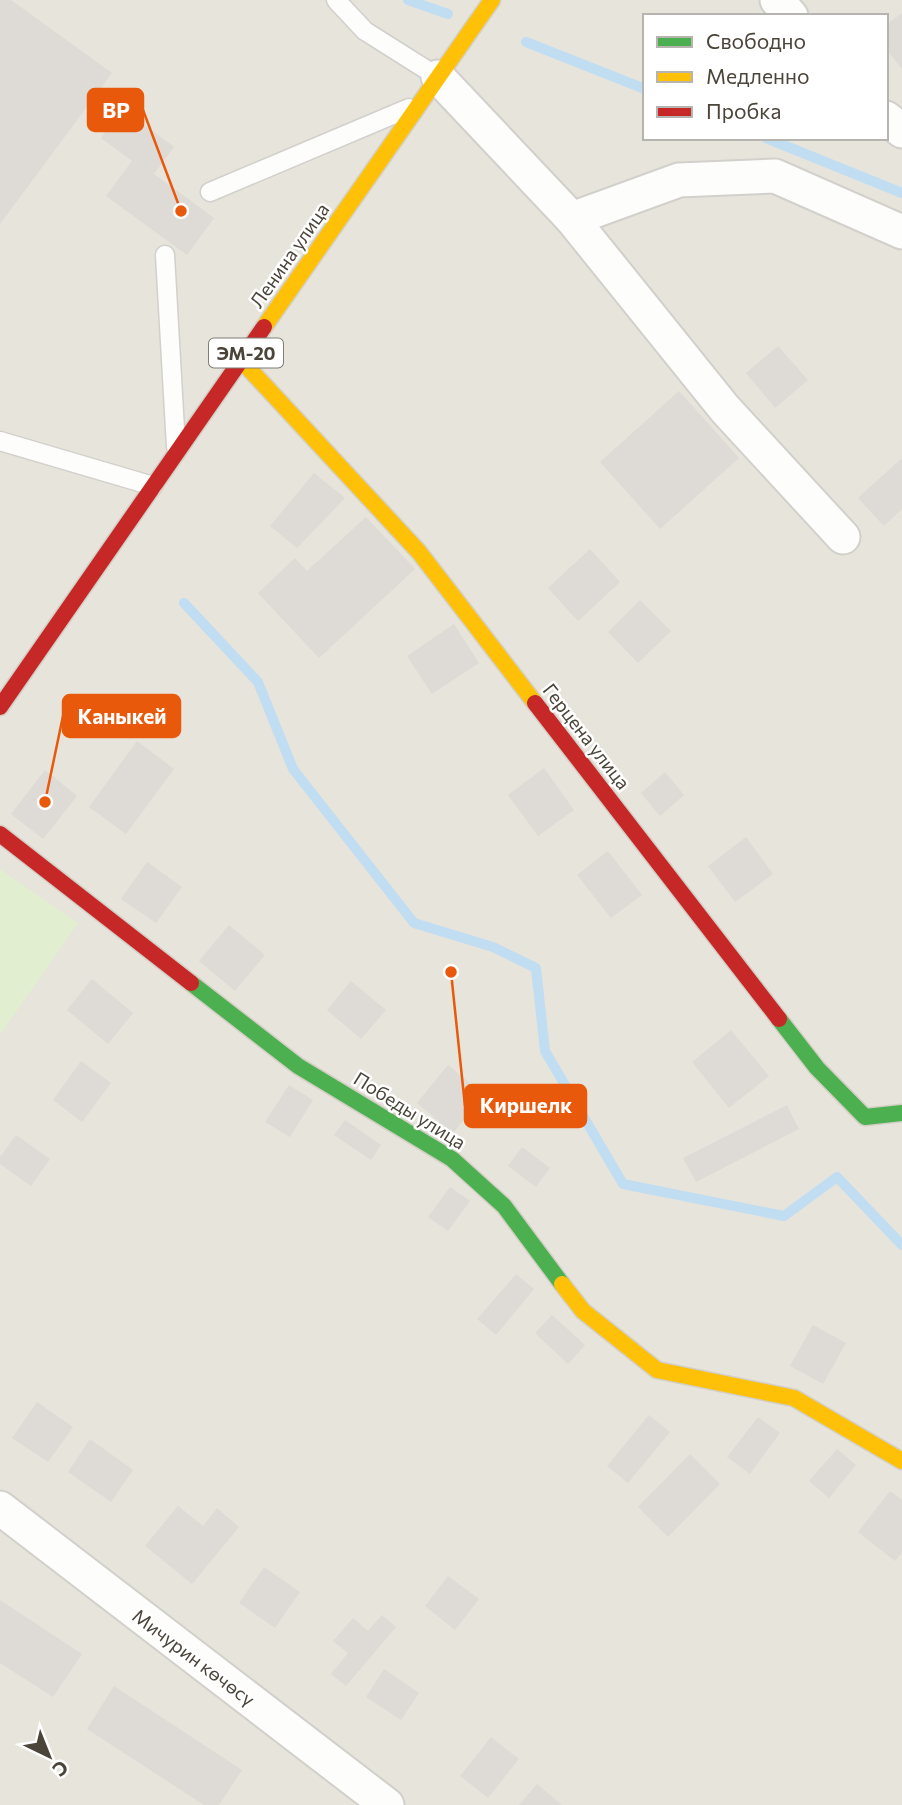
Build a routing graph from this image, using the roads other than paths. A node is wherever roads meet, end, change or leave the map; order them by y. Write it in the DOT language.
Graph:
graph roads {
  1 [pos="336,0"];
  2 [pos="492,0"];
  3 [pos="777,0"];
  4 [pos="789,14"];
  5 [pos="430,90"];
  6 [pos="888,120"];
  7 [pos="902,131"];
  8 [pos="210,192"];
  9 [pos="572,219"];
  10 [pos="902,232"];
  11 [pos="165,255"];
  12 [pos="241,360"];
  13 [pos="0,441"];
  14 [pos="176,452"];
  15 [pos="153,486"];
  16 [pos="843,537"];
  17 [pos="0,707"];
  18 [pos="0,834"];
  19 [pos="902,1114"];
  20 [pos="902,1461"];
  21 [pos="0,1508"];
  22 [pos="387,1805"];
  1 -- 5 [label="lane"];
  2 -- 5 [label="street, Ленина улица / ЭМ-20"];
  3 -- 4 [label="street"];
  5 -- 8 [label="lane"];
  5 -- 9 [label="street"];
  5 -- 12 [label="street, Ленина улица / ЭМ-20"];
  6 -- 7 [label="street"];
  9 -- 10 [label="street"];
  9 -- 16 [label="street"];
  11 -- 14 [label="lane"];
  12 -- 14 [label="street, Ленина улица / ЭМ-20"];
  12 -- 19 [label="street, Герцена улица"];
  13 -- 15 [label="lane"];
  14 -- 15 [label="street, Ленина улица / ЭМ-20"];
  15 -- 17 [label="street, Ленина улица / ЭМ-20"];
  18 -- 20 [label="street, Победы улица"];
  21 -- 22 [label="street, Мичурин көчөсү"];
}
